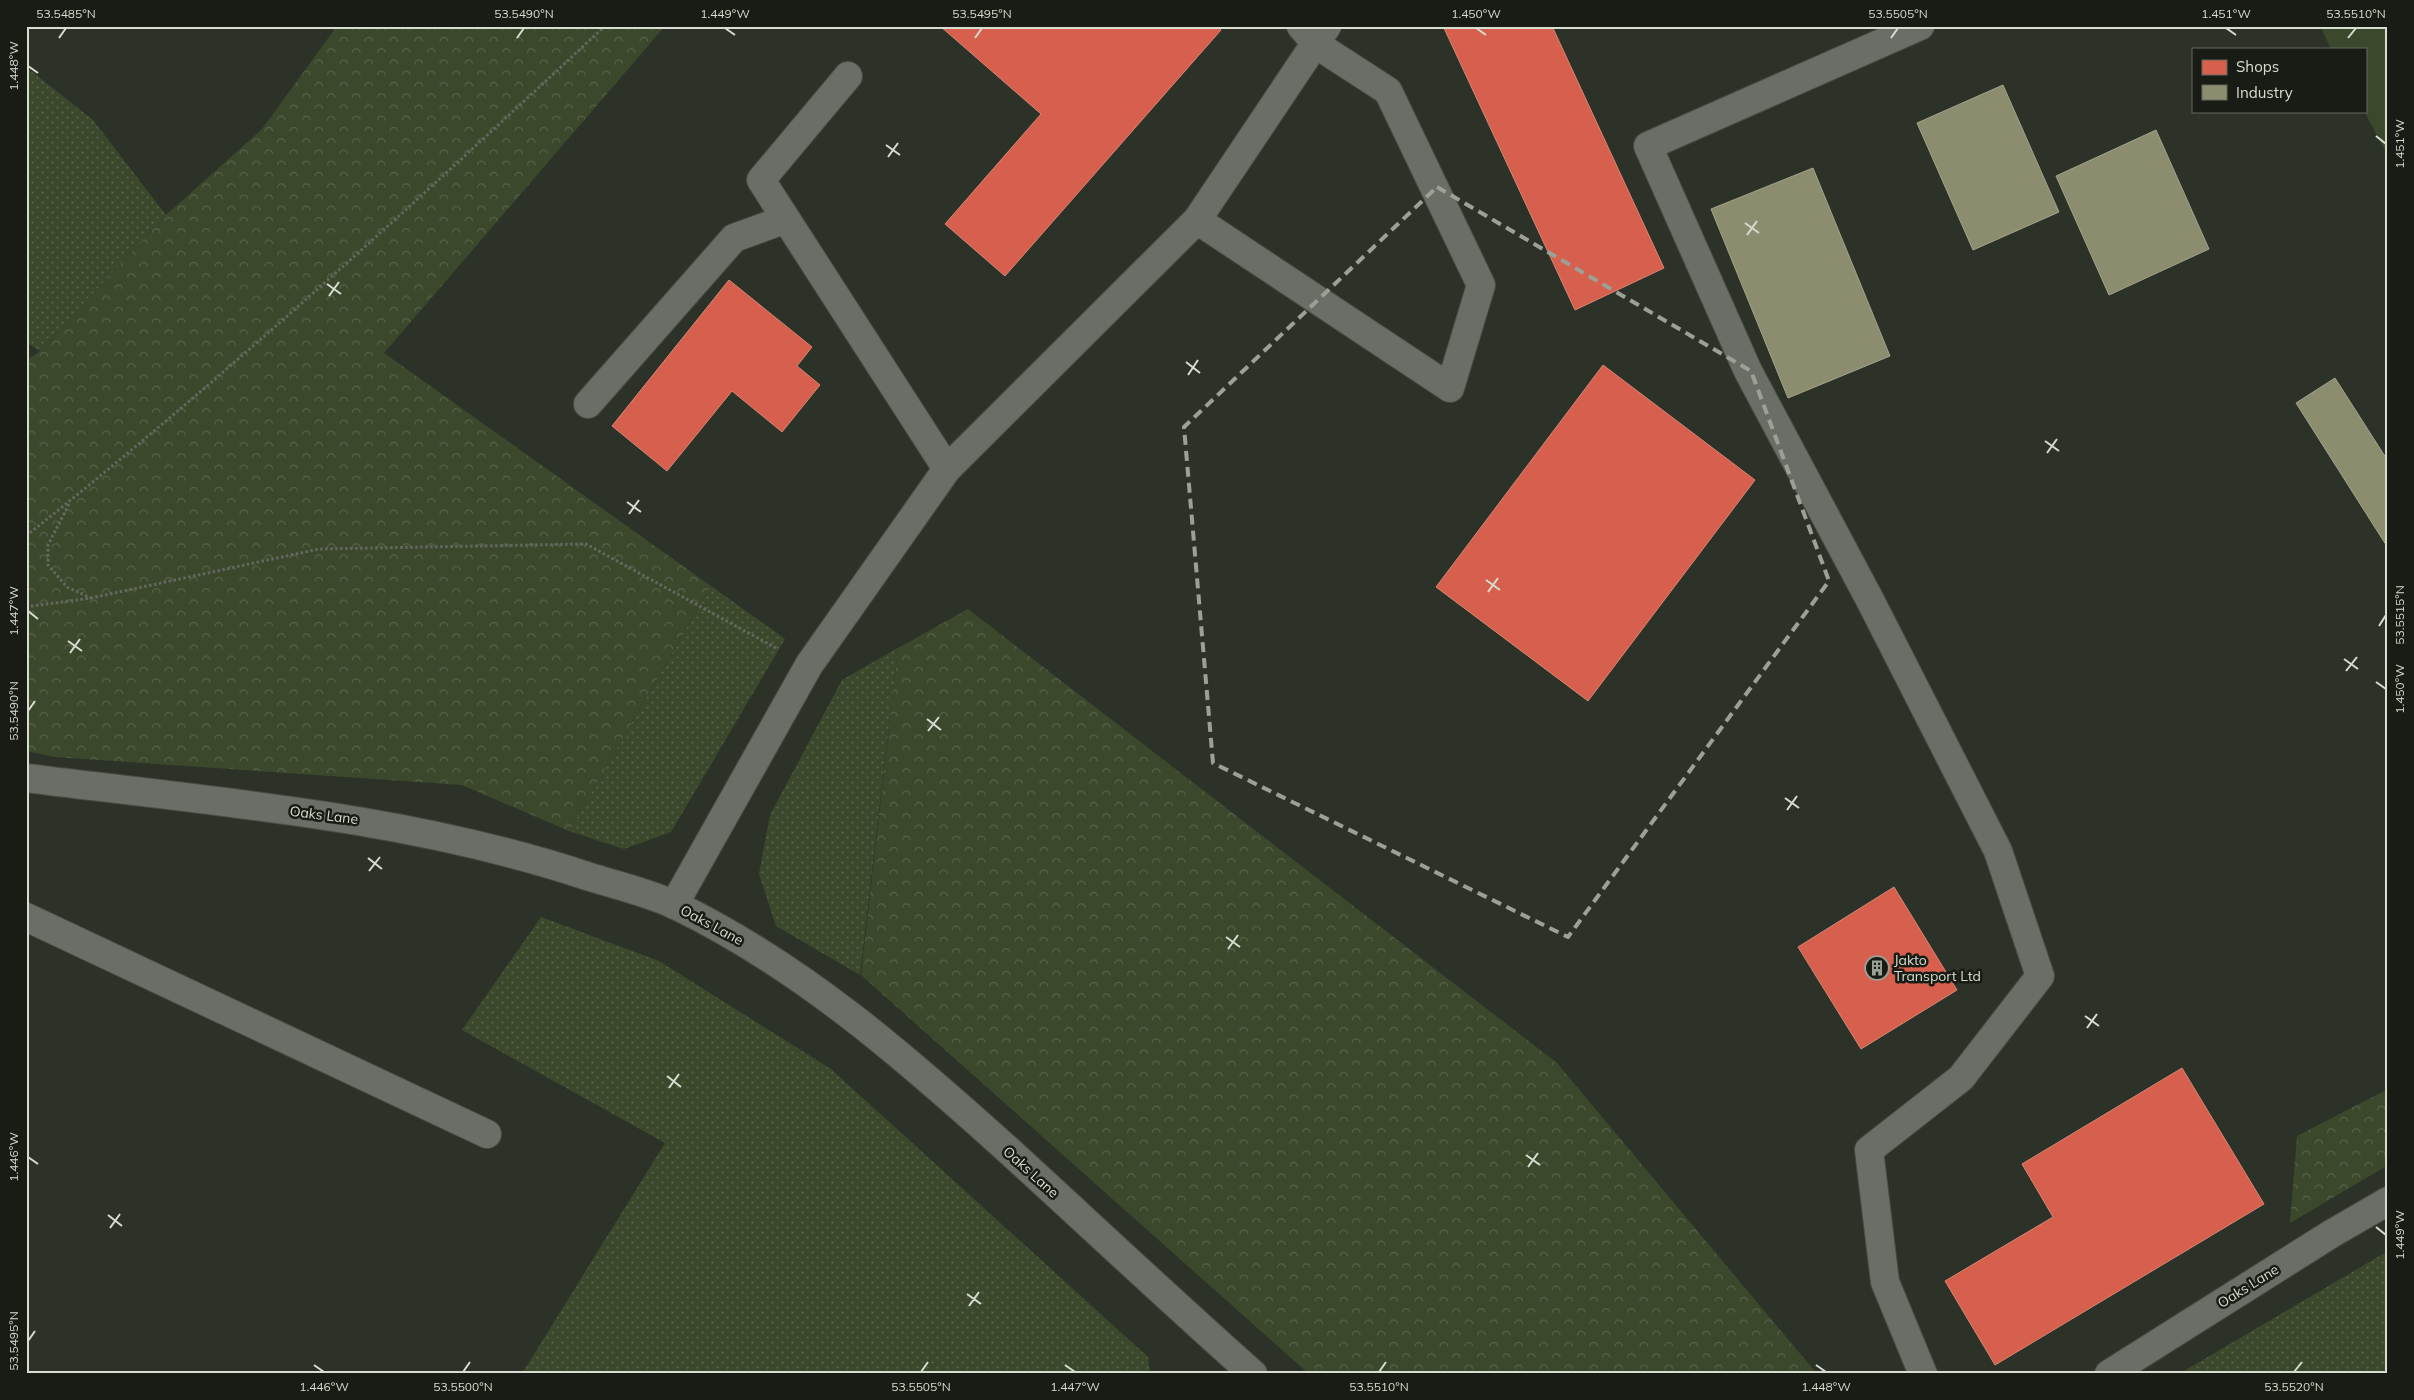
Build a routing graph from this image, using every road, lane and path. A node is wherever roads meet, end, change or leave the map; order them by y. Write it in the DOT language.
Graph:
graph roads {
  1 [pos="605,26"];
  2 [pos="1920,26"];
  3 [pos="1315,32"];
  4 [pos="848,76"];
  5 [pos="786,219"];
  6 [pos="1196,220"];
  7 [pos="588,404"];
  8 [pos="947,469"];
  9 [pos="70,502"];
  10 [pos="26,536"];
  11 [pos="91,598"];
  12 [pos="26,607"];
  13 [pos="809,665"];
  14 [pos="26,778"];
  15 [pos="674,905"];
  16 [pos="26,917"];
  17 [pos="487,1134"];
  18 [pos="2388,1201"];
  19 [pos="1253,1374"];
  20 [pos="1923,1374"];
  21 [pos="2109,1374"];
  1 -- 9 [label="path"];
  2 -- 20 [label="street"];
  3 -- 6 [label="street"];
  3 -- 6 [label="street"];
  4 -- 5 [label="street"];
  5 -- 7 [label="street"];
  5 -- 8 [label="street"];
  6 -- 8 [label="street"];
  8 -- 13 [label="street"];
  9 -- 10 [label="path"];
  9 -- 11 [label="path"];
  11 -- 12 [label="path"];
  11 -- 13 [label="path"];
  13 -- 15 [label="street"];
  14 -- 15 [label="street, Oaks Lane"];
  15 -- 19 [label="street, Oaks Lane"];
  16 -- 17 [label="street"];
  18 -- 21 [label="street, Oaks Lane"];
}
